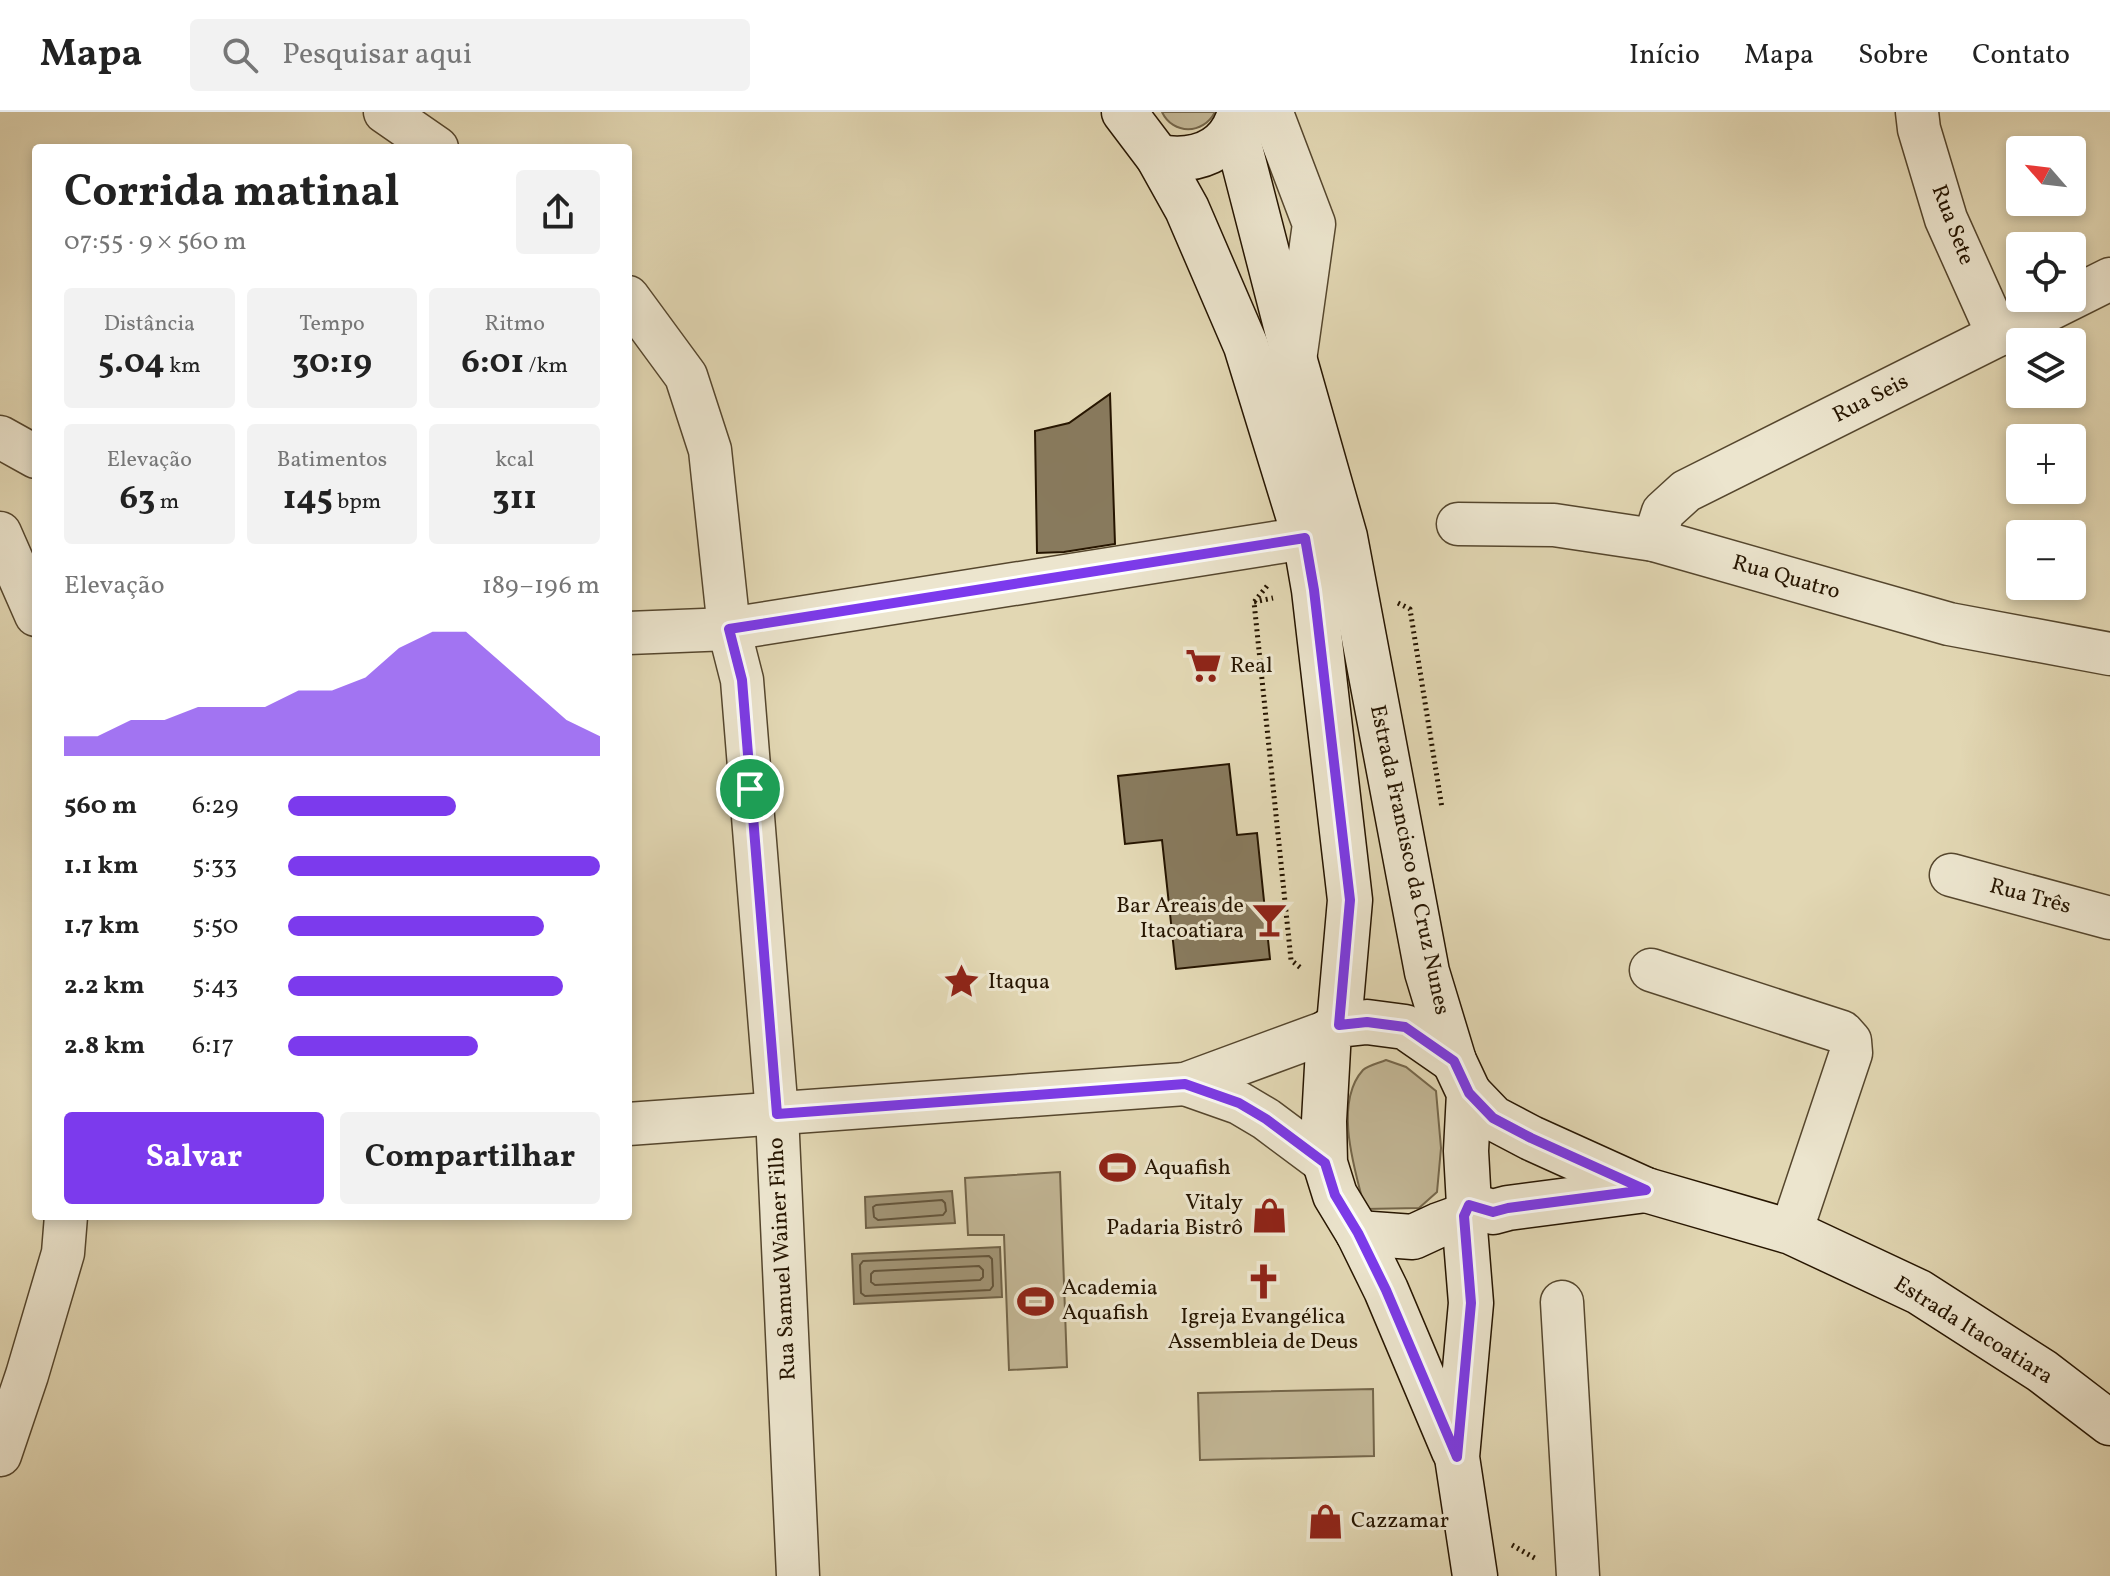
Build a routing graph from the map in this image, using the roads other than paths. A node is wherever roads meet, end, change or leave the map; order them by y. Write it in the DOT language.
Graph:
graph roads {
  1 [pos="385,112"];
  2 [pos="1124,112"];
  3 [pos="1917,112"];
  4 [pos="1248,115"];
  5 [pos="431,144"];
  6 [pos="1158,157"];
  7 [pos="2110,279"];
  8 [pos="632,302"];
  9 [pos="1998,335"];
  10 [pos="0,437"];
  11 [pos="32,455"];
  12 [pos="1458,524"];
  13 [pos="0,533"];
  14 [pos="1305,538"];
  15 [pos="1654,540"];
  16 [pos="32,606"];
  17 [pos="729,629"];
  18 [pos="632,633"];
  19 [pos="2110,654"];
  20 [pos="1951,875"];
  21 [pos="2110,918"];
  22 [pos="1651,970"];
  23 [pos="1337,1020"];
  24 [pos="1461,1077"];
  25 [pos="1185,1084"];
  26 [pos="777,1114"];
  27 [pos="632,1124"];
  28 [pos="1325,1163"];
  29 [pos="1646,1190"];
  30 [pos="1466,1210"];
  31 [pos="66,1220"];
  32 [pos="1791,1232"];
  33 [pos="1358,1233"];
  34 [pos="1562,1302"];
  35 [pos="2110,1423"];
  36 [pos="0,1455"];
  37 [pos="1457,1457"];
  38 [pos="798,1576"];
  39 [pos="1475,1576"];
  40 [pos="1578,1576"];
  1 -- 5 [label="street"];
  2 -- 6 [label="street, Estrada Francisco da Cruz Nunes"];
  3 -- 9 [label="street, Rua Sete"];
  4 -- 6 [label="street"];
  4 -- 24 [label="street, Estrada Francisco da Cruz Nunes"];
  6 -- 14 [label="street, Estrada Francisco da Cruz Nunes"];
  7 -- 9 [label="street, Rua Seis"];
  8 -- 17 [label="street, Rua Samuel Wainer Filho"];
  9 -- 15 [label="street, Rua Seis"];
  10 -- 11 [label="street"];
  12 -- 15 [label="street, Rua Quatro"];
  13 -- 16 [label="street"];
  14 -- 17 [label="street"];
  14 -- 23 [label="street, Estrada Francisco da Cruz Nunes"];
  15 -- 19 [label="street, Rua Quatro"];
  17 -- 18 [label="street"];
  17 -- 26 [label="street, Rua Samuel Wainer Filho"];
  20 -- 21 [label="street, Rua Três"];
  22 -- 32 [label="street"];
  23 -- 24 [label="street, Estrada Itacoatiara"];
  23 -- 25 [label="street"];
  23 -- 28 [label="street, Estrada Francisco da Cruz Nunes"];
  24 -- 29 [label="street, Estrada Itacoatiara"];
  24 -- 30 [label="street, Estrada Francisco da Cruz Nunes"];
  25 -- 26 [label="street"];
  25 -- 28 [label="street"];
  26 -- 27 [label="street"];
  26 -- 38 [label="street, Rua Samuel Wainer Filho"];
  28 -- 33 [label="street, Estrada Francisco da Cruz Nunes"];
  29 -- 30 [label="street, Estrada Itacoatiara"];
  29 -- 32 [label="street, Estrada Itacoatiara"];
  30 -- 33 [label="street"];
  30 -- 37 [label="street, Estrada Francisco da Cruz Nunes"];
  31 -- 36 [label="street"];
  32 -- 35 [label="street, Estrada Itacoatiara"];
  33 -- 37 [label="street, Estrada Francisco da Cruz Nunes"];
  34 -- 40 [label="street"];
  37 -- 39 [label="street, Estrada Francisco da Cruz Nunes"];
}
